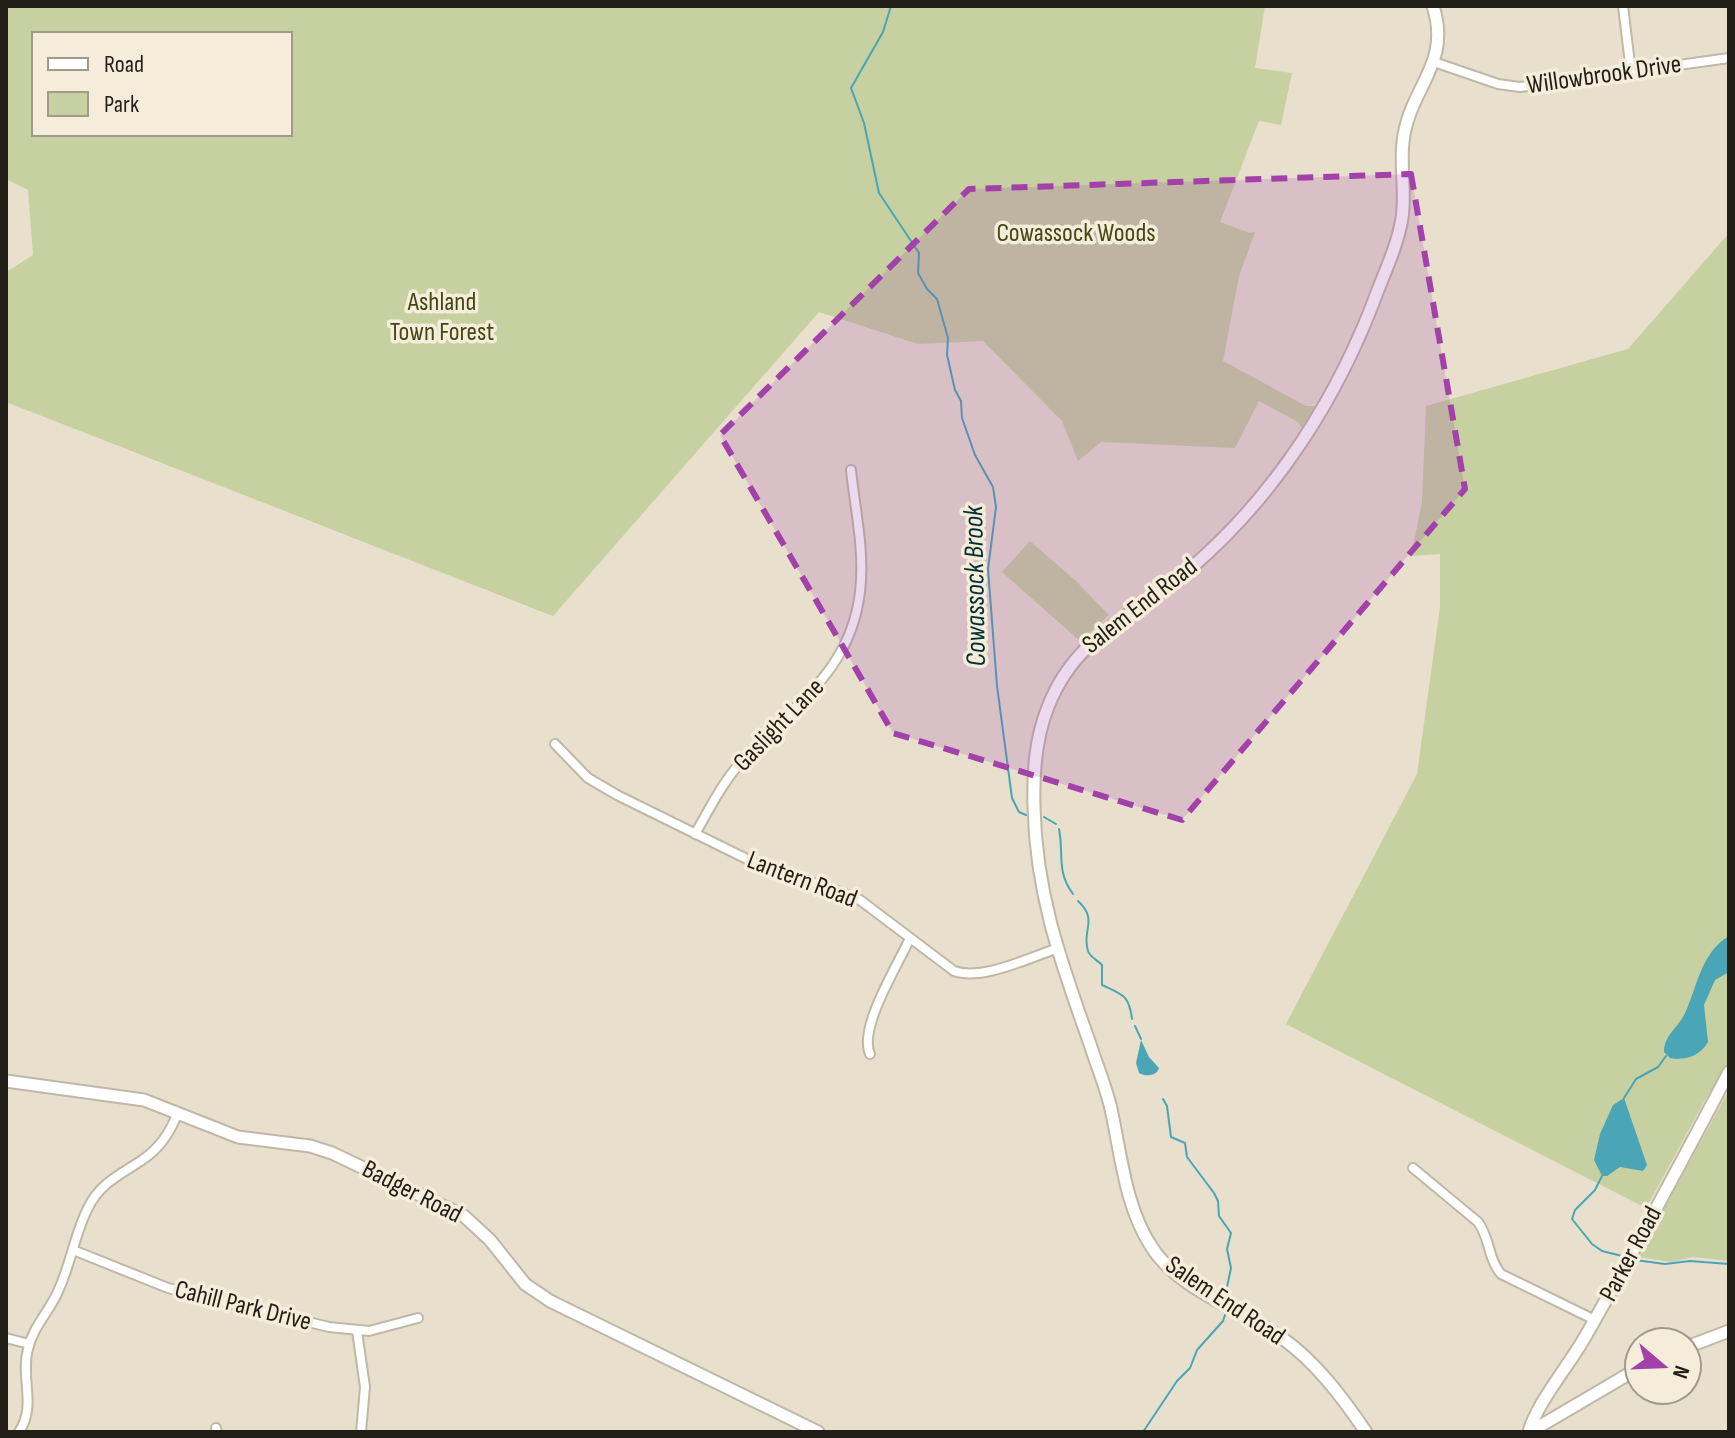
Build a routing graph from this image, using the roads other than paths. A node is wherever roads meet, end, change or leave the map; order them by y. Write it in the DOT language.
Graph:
graph roads {
  1 [pos="1433,6"];
  2 [pos="1623,6"];
  3 [pos="1729,58"];
  4 [pos="1434,62"];
  5 [pos="1631,72"];
  6 [pos="851,470"];
  7 [pos="555,744"];
  8 [pos="695,834"];
  9 [pos="910,938"];
  10 [pos="1056,949"];
  11 [pos="870,1054"];
  12 [pos="1729,1072"];
  13 [pos="6,1081"];
  14 [pos="178,1112"];
  15 [pos="1413,1168"];
  16 [pos="73,1250"];
  17 [pos="418,1318"];
  18 [pos="1595,1320"];
  19 [pos="357,1331"];
  20 [pos="1729,1331"];
  21 [pos="6,1338"];
  22 [pos="1703,1341"];
  23 [pos="29,1344"];
  24 [pos="1623,1377"];
  25 [pos="19,1432"];
  26 [pos="361,1432"];
  27 [pos="818,1432"];
  28 [pos="1366,1432"];
  29 [pos="1529,1432"];
  1 -- 4 [label="street, Salem End Road"];
  2 -- 5 [label="street"];
  3 -- 5 [label="street, Willowbrook Drive"];
  4 -- 5 [label="street, Willowbrook Drive"];
  4 -- 10 [label="street, Salem End Road"];
  6 -- 8 [label="street, Gaslight Lane"];
  7 -- 8 [label="street, Lantern Road"];
  8 -- 9 [label="street, Lantern Road"];
  9 -- 10 [label="street, Lantern Road"];
  9 -- 11 [label="street"];
  10 -- 28 [label="street, Salem End Road"];
  12 -- 18 [label="street, Parker Road"];
  13 -- 14 [label="street, Badger Road"];
  14 -- 16 [label="street"];
  14 -- 27 [label="street, Badger Road"];
  15 -- 18 [label="street"];
  16 -- 19 [label="street, Cahill Park Drive"];
  16 -- 23 [label="street"];
  17 -- 19 [label="street, Cahill Park Drive"];
  18 -- 29 [label="street, Parker Road"];
  19 -- 26 [label="street"];
  20 -- 22 [label="street"];
  21 -- 23 [label="street"];
  23 -- 25 [label="street"];
  24 -- 29 [label="street"];
}
